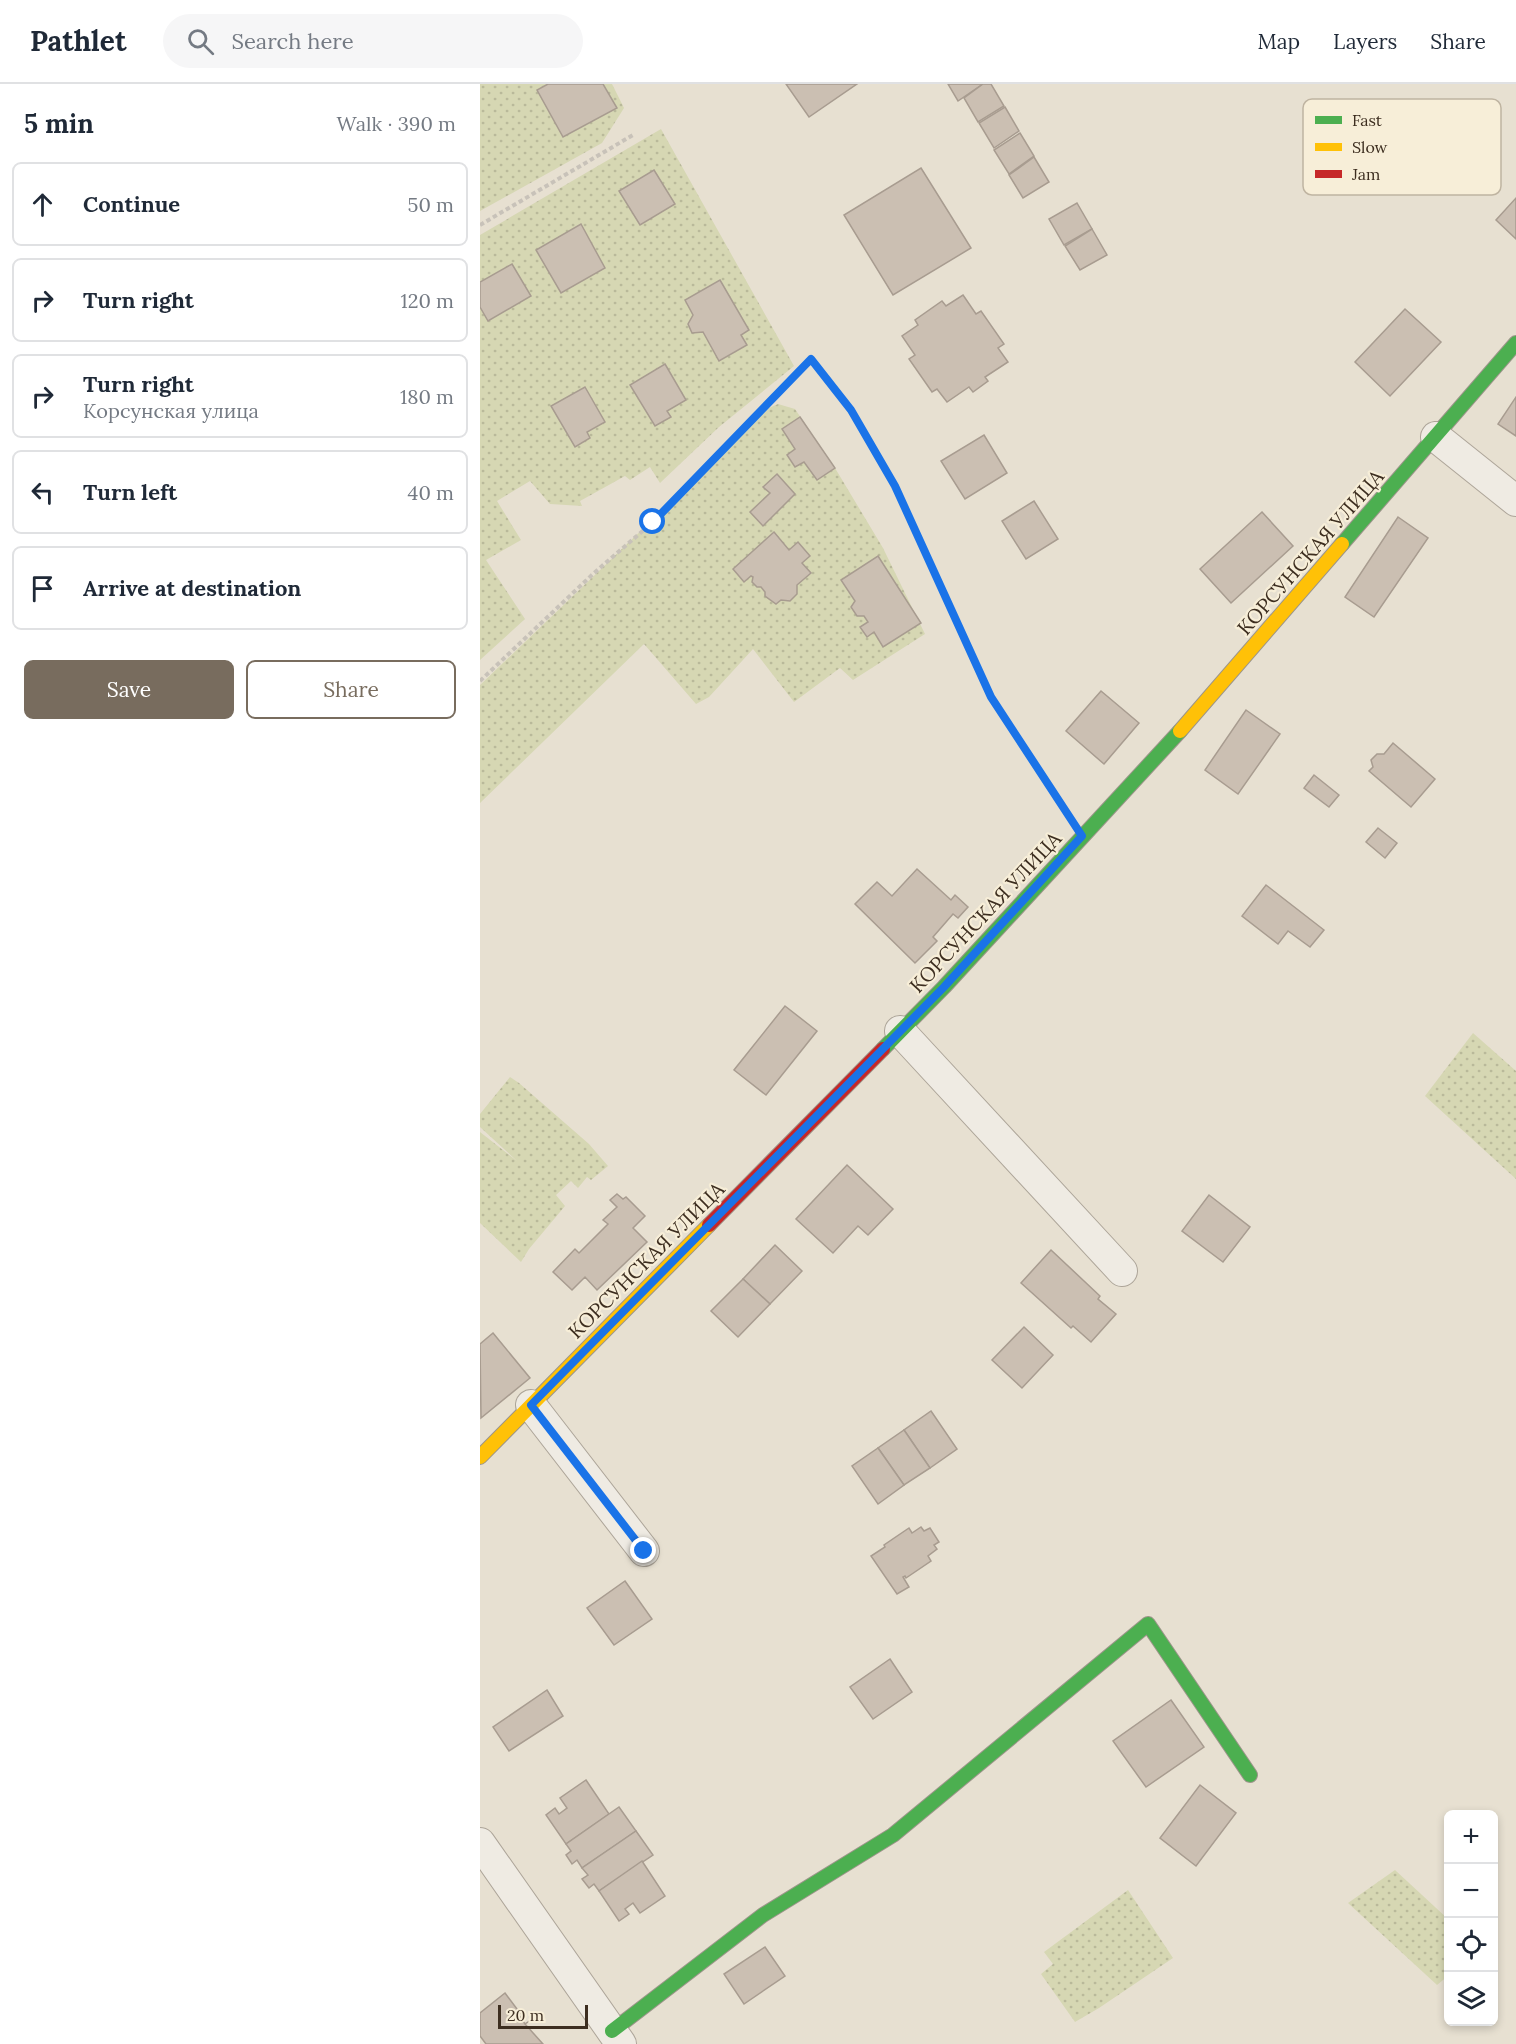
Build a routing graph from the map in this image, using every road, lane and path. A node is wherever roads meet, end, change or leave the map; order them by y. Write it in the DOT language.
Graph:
graph roads {
  1 [pos="633,135"];
  2 [pos="480,225"];
  3 [pos="1516,343"];
  4 [pos="1436,437"];
  5 [pos="1516,501"];
  6 [pos="480,681"];
  7 [pos="1082,836"];
  8 [pos="900,1031"];
  9 [pos="1122,1271"];
  10 [pos="531,1405"];
  11 [pos="480,1457"];
  12 [pos="644,1551"];
  13 [pos="1250,1775"];
  14 [pos="480,1843"];
  15 [pos="616,2038"];
  1 -- 2 [label="path"];
  3 -- 4 [label="street, КОРСУНСКАЯ УЛИЦА"];
  4 -- 5 [label="street"];
  4 -- 7 [label="street, КОРСУНСКАЯ УЛИЦА"];
  6 -- 7 [label="path"];
  7 -- 8 [label="street, КОРСУНСКАЯ УЛИЦА"];
  8 -- 9 [label="street"];
  8 -- 10 [label="street, КОРСУНСКАЯ УЛИЦА"];
  10 -- 11 [label="street, КОРСУНСКАЯ УЛИЦА"];
  10 -- 12 [label="street"];
  13 -- 15 [label="street"];
  14 -- 15 [label="street"];
}
